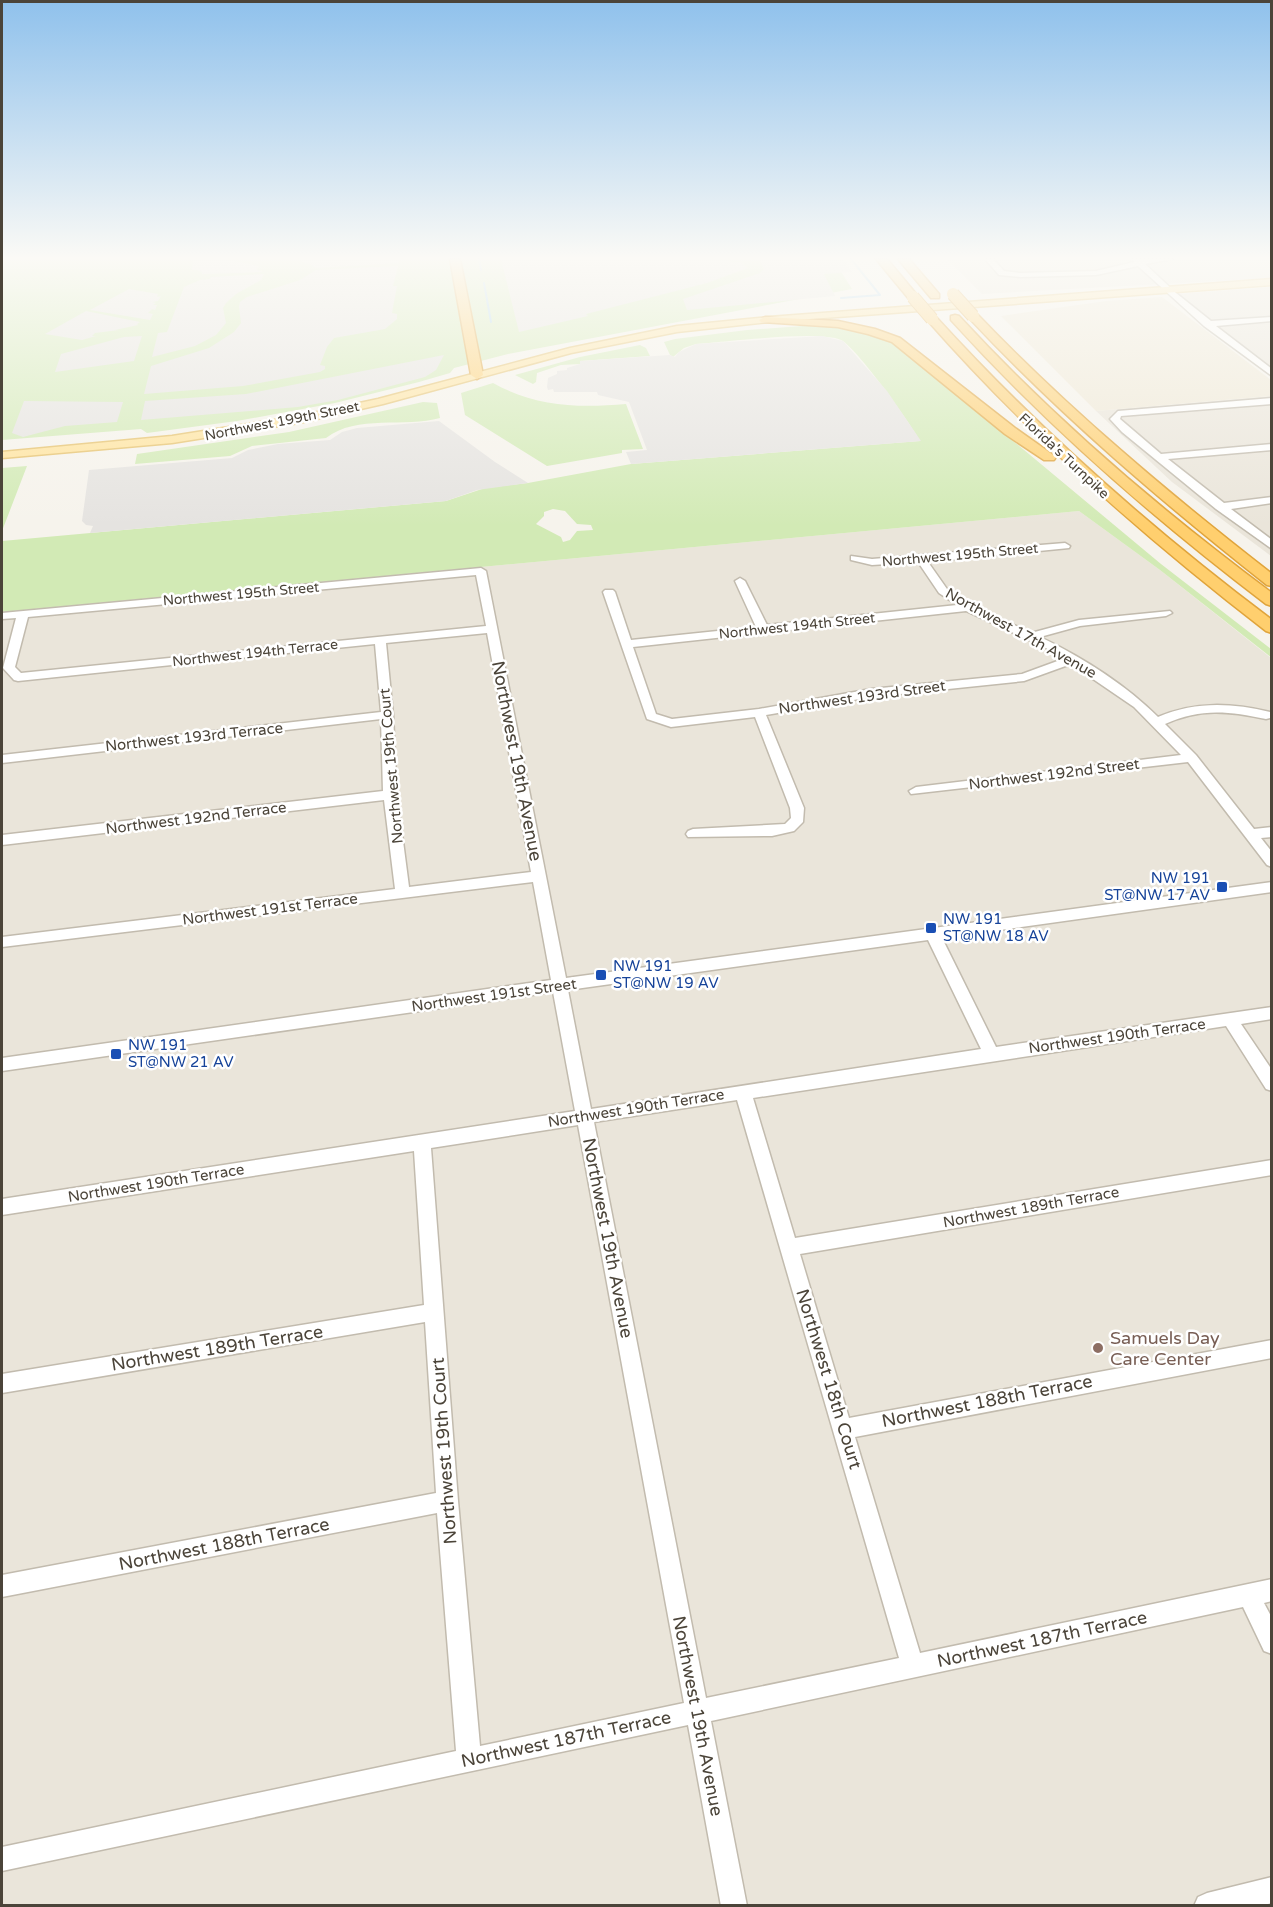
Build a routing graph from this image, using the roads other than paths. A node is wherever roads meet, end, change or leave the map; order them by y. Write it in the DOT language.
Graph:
graph roads {
  1 [pos="472,348"];
  2 [pos="581,348"];
  3 [pos="906,348"];
  4 [pos="958,348"];
  5 [pos="982,348"];
  6 [pos="1003,348"];
  7 [pos="1237,348"];
  8 [pos="1272,358"];
  9 [pos="1252,360"];
  10 [pos="1272,374"];
  11 [pos="477,375"];
  12 [pos="1272,401"];
  13 [pos="1272,447"];
  14 [pos="2,455"];
  15 [pos="1159,457"];
  16 [pos="1272,500"];
  17 [pos="1116,504"];
  18 [pos="1220,507"];
  19 [pos="1065,546"];
  20 [pos="1272,546"];
  21 [pos="855,558"];
  22 [pos="921,559"];
  23 [pos="481,571"];
  24 [pos="740,580"];
  25 [pos="1272,582"];
  26 [pos="609,592"];
  27 [pos="1272,601"];
  28 [pos="968,607"];
  29 [pos="1166,613"];
  30 [pos="23,614"];
  31 [pos="2,616"];
  32 [pos="1272,628"];
  33 [pos="492,629"];
  34 [pos="763,630"];
  35 [pos="1031,636"];
  36 [pos="380,640"];
  37 [pos="626,644"];
  38 [pos="1072,660"];
  39 [pos="759,713"];
  40 [pos="387,715"];
  41 [pos="1266,715"];
  42 [pos="1158,722"];
  43 [pos="1191,758"];
  44 [pos="2,759"];
  45 [pos="916,791"];
  46 [pos="390,795"];
  47 [pos="1272,832"];
  48 [pos="693,834"];
  49 [pos="1251,834"];
  50 [pos="2,840"];
  51 [pos="1272,862"];
  52 [pos="538,876"];
  53 [pos="1272,887"];
  54 [pos="403,892"];
  55 [pos="933,934"];
  56 [pos="2,942"];
  57 [pos="560,985"];
  58 [pos="1272,1013"];
  59 [pos="1230,1019"];
  60 [pos="990,1054"];
  61 [pos="2,1065"];
  62 [pos="1272,1084"];
  63 [pos="743,1092"];
  64 [pos="585,1116"];
  65 [pos="422,1142"];
  66 [pos="1272,1167"];
  67 [pos="2,1207"];
  68 [pos="790,1247"];
  69 [pos="433,1312"];
  70 [pos="1272,1349"];
  71 [pos="2,1384"];
  72 [pos="844,1429"];
  73 [pos="447,1501"];
  74 [pos="2,1586"];
  75 [pos="1272,1590"];
  76 [pos="1248,1595"];
  77 [pos="1272,1643"];
  78 [pos="912,1667"];
  79 [pos="697,1711"];
  80 [pos="469,1760"];
  81 [pos="2,1859"];
  82 [pos="1272,1890"];
  83 [pos="734,1905"];
  84 [pos="1207,1905"];
  1 -- 11 [label="highway"];
  2 -- 11 [label="main road, Northwest 199th Street"];
  3 -- 17 [label="highway"];
  4 -- 17 [label="highway, Florida's Turnpike, bridge"];
  5 -- 27 [label="highway, Florida's Turnpike"];
  6 -- 25 [label="highway, bridge"];
  7 -- 9 [label="street"];
  8 -- 9 [label="street"];
  9 -- 10 [label="street"];
  11 -- 14 [label="main road, Northwest 199th Street"];
  12 -- 15 [label="street"];
  13 -- 15 [label="street"];
  15 -- 18 [label="street"];
  16 -- 18 [label="street"];
  17 -- 32 [label="highway, Florida's Turnpike"];
  18 -- 20 [label="street"];
  19 -- 22 [label="street, Northwest 195th Street"];
  21 -- 22 [label="street, Northwest 195th Street"];
  22 -- 28 [label="street, Northwest 17th Avenue"];
  23 -- 30 [label="street, Northwest 195th Street"];
  23 -- 33 [label="street, Northwest 19th Avenue"];
  24 -- 34 [label="street"];
  26 -- 37 [label="street"];
  28 -- 34 [label="street, Northwest 194th Street"];
  28 -- 35 [label="street, Northwest 17th Avenue"];
  29 -- 35 [label="street"];
  30 -- 31 [label="street, Northwest 195th Street"];
  30 -- 36 [label="street, Northwest 194th Terrace"];
  33 -- 36 [label="street, Northwest 194th Terrace"];
  33 -- 52 [label="street, Northwest 19th Avenue"];
  34 -- 37 [label="street, Northwest 194th Street"];
  35 -- 38 [label="street, Northwest 17th Avenue"];
  36 -- 40 [label="street, Northwest 19th Court"];
  37 -- 39 [label="street, Northwest 193rd Street"];
  38 -- 39 [label="street, Northwest 193rd Street"];
  38 -- 42 [label="street, Northwest 17th Avenue"];
  39 -- 48 [label="street"];
  40 -- 44 [label="street, Northwest 193rd Terrace"];
  40 -- 46 [label="street, Northwest 19th Court"];
  41 -- 42 [label="street"];
  42 -- 43 [label="street, Northwest 17th Avenue"];
  43 -- 45 [label="street, Northwest 192nd Street"];
  43 -- 49 [label="street, Northwest 17th Avenue"];
  46 -- 50 [label="street, Northwest 192nd Terrace"];
  46 -- 54 [label="street, Northwest 19th Court"];
  47 -- 49 [label="street"];
  49 -- 51 [label="street, Northwest 17th Avenue"];
  52 -- 54 [label="street, Northwest 191st Terrace"];
  52 -- 57 [label="street, Northwest 19th Avenue"];
  53 -- 55 [label="street, Northwest 191st Street"];
  54 -- 56 [label="street, Northwest 191st Terrace"];
  55 -- 57 [label="street, Northwest 191st Street"];
  55 -- 60 [label="street"];
  57 -- 61 [label="street, Northwest 191st Street"];
  57 -- 64 [label="street, Northwest 19th Avenue"];
  58 -- 59 [label="street, Northwest 190th Terrace"];
  59 -- 60 [label="street, Northwest 190th Terrace"];
  59 -- 62 [label="street"];
  60 -- 63 [label="street, Northwest 190th Terrace"];
  63 -- 64 [label="street, Northwest 190th Terrace"];
  63 -- 68 [label="street, Northwest 18th Court"];
  64 -- 65 [label="street, Northwest 190th Terrace"];
  64 -- 79 [label="street, Northwest 19th Avenue"];
  65 -- 67 [label="street, Northwest 190th Terrace"];
  65 -- 69 [label="street, Northwest 19th Court"];
  66 -- 68 [label="street, Northwest 189th Terrace"];
  68 -- 72 [label="street, Northwest 18th Court"];
  69 -- 71 [label="street, Northwest 189th Terrace"];
  69 -- 73 [label="street, Northwest 19th Court"];
  70 -- 72 [label="street, Northwest 188th Terrace"];
  72 -- 78 [label="street, Northwest 18th Court"];
  73 -- 74 [label="street, Northwest 188th Terrace"];
  73 -- 80 [label="street, Northwest 19th Court"];
  75 -- 76 [label="street, Northwest 187th Terrace"];
  76 -- 77 [label="street"];
  76 -- 78 [label="street, Northwest 187th Terrace"];
  78 -- 79 [label="street, Northwest 187th Terrace"];
  79 -- 80 [label="street, Northwest 187th Terrace"];
  79 -- 83 [label="street, Northwest 19th Avenue"];
  80 -- 81 [label="street, Northwest 187th Terrace"];
  82 -- 84 [label="street"];
}
